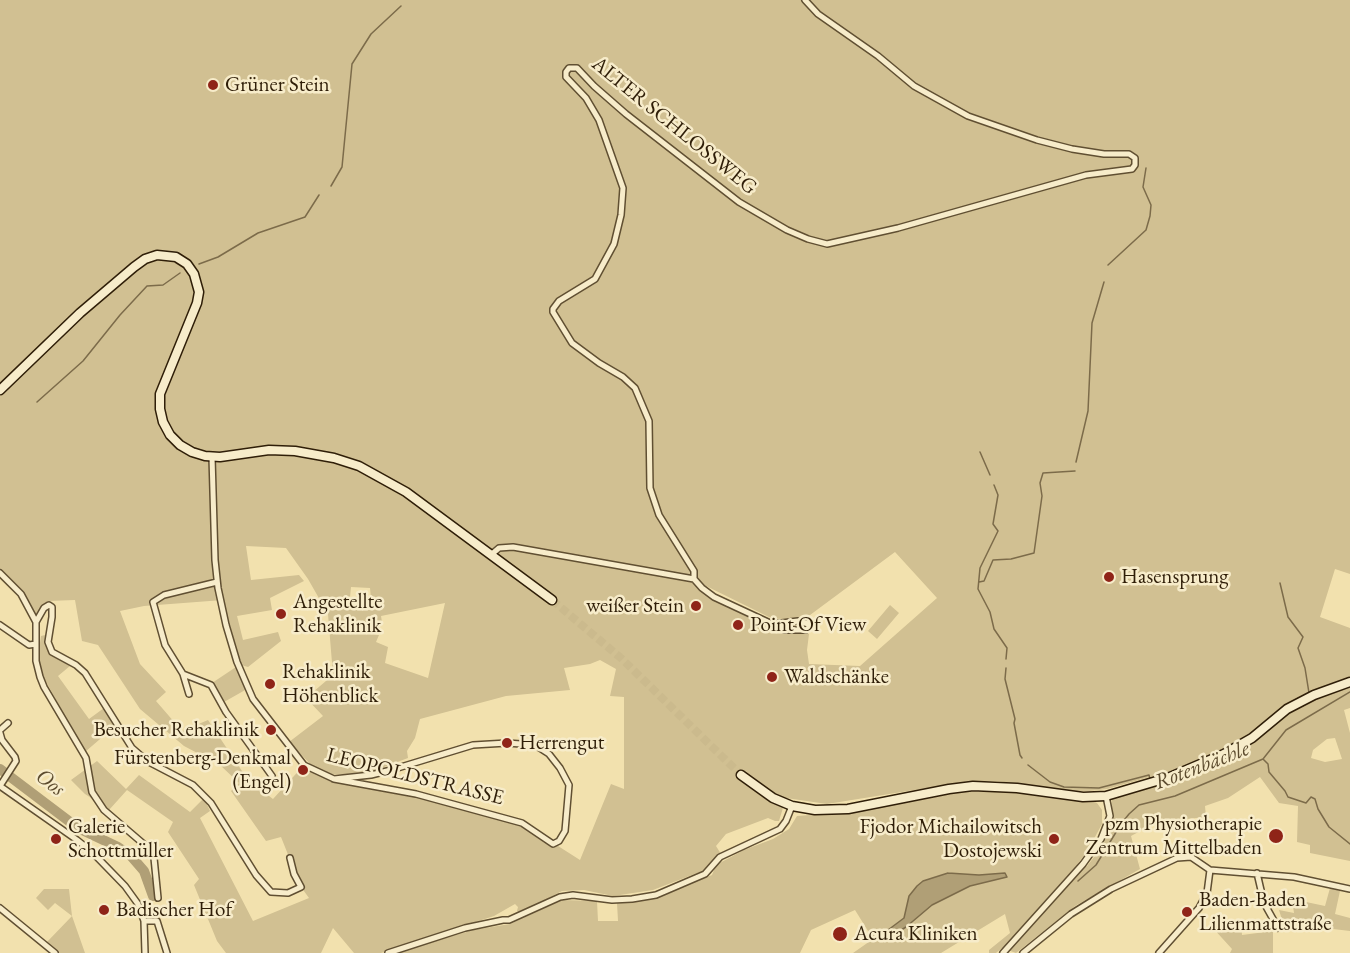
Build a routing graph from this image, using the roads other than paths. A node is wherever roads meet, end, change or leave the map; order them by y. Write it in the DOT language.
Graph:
graph roads {
  1 [pos="805,0"];
  2 [pos="0,390"];
  3 [pos="212,457"];
  4 [pos="492,554"];
  5 [pos="0,573"];
  6 [pos="694,579"];
  7 [pos="217,582"];
  8 [pos="552,600"];
  9 [pos="36,622"];
  10 [pos="773,624"];
  11 [pos="0,625"];
  12 [pos="36,644"];
  13 [pos="183,674"];
  14 [pos="1350,682"];
  15 [pos="189,694"];
  16 [pos="8,723"];
  17 [pos="0,732"];
  18 [pos="741,775"];
  19 [pos="272,776"];
  20 [pos="334,779"];
  21 [pos="0,786"];
  22 [pos="1106,796"];
  23 [pos="792,806"];
  24 [pos="290,858"];
  25 [pos="1210,870"];
  26 [pos="1257,873"];
  27 [pos="1350,889"];
  28 [pos="158,898"];
  29 [pos="0,908"];
  30 [pos="144,921"];
  31 [pos="1278,928"];
  32 [pos="55,953"];
  33 [pos="145,953"];
  34 [pos="167,953"];
  35 [pos="388,953"];
  36 [pos="1003,953"];
  37 [pos="1023,953"];
  38 [pos="1159,953"];
  1 -- 6 [label="street, ALTER SCHLOSSWEG"];
  2 -- 3 [label="main road"];
  3 -- 4 [label="main road"];
  3 -- 7 [label="street, LEOPOLDSTRASSE"];
  4 -- 6 [label="street"];
  4 -- 8 [label="main road"];
  5 -- 9 [label="street"];
  6 -- 10 [label="street"];
  7 -- 13 [label="street"];
  7 -- 20 [label="street, LEOPOLDSTRASSE"];
  9 -- 12 [label="street"];
  9 -- 24 [label="street"];
  10 -- 10 [label="street"];
  11 -- 12 [label="street"];
  12 -- 28 [label="street"];
  13 -- 15 [label="street"];
  13 -- 19 [label="street"];
  14 -- 22 [label="main road"];
  16 -- 17 [label="street"];
  17 -- 21 [label="street"];
  18 -- 23 [label="main road"];
  20 -- 20 [label="street, LEOPOLDSTRASSE"];
  21 -- 30 [label="street"];
  22 -- 23 [label="main road"];
  22 -- 36 [label="street"];
  23 -- 35 [label="street"];
  25 -- 26 [label="street"];
  25 -- 37 [label="street"];
  25 -- 38 [label="street"];
  26 -- 27 [label="street"];
  26 -- 31 [label="street"];
  29 -- 32 [label="street"];
  30 -- 33 [label="street"];
  30 -- 34 [label="street"];
}
